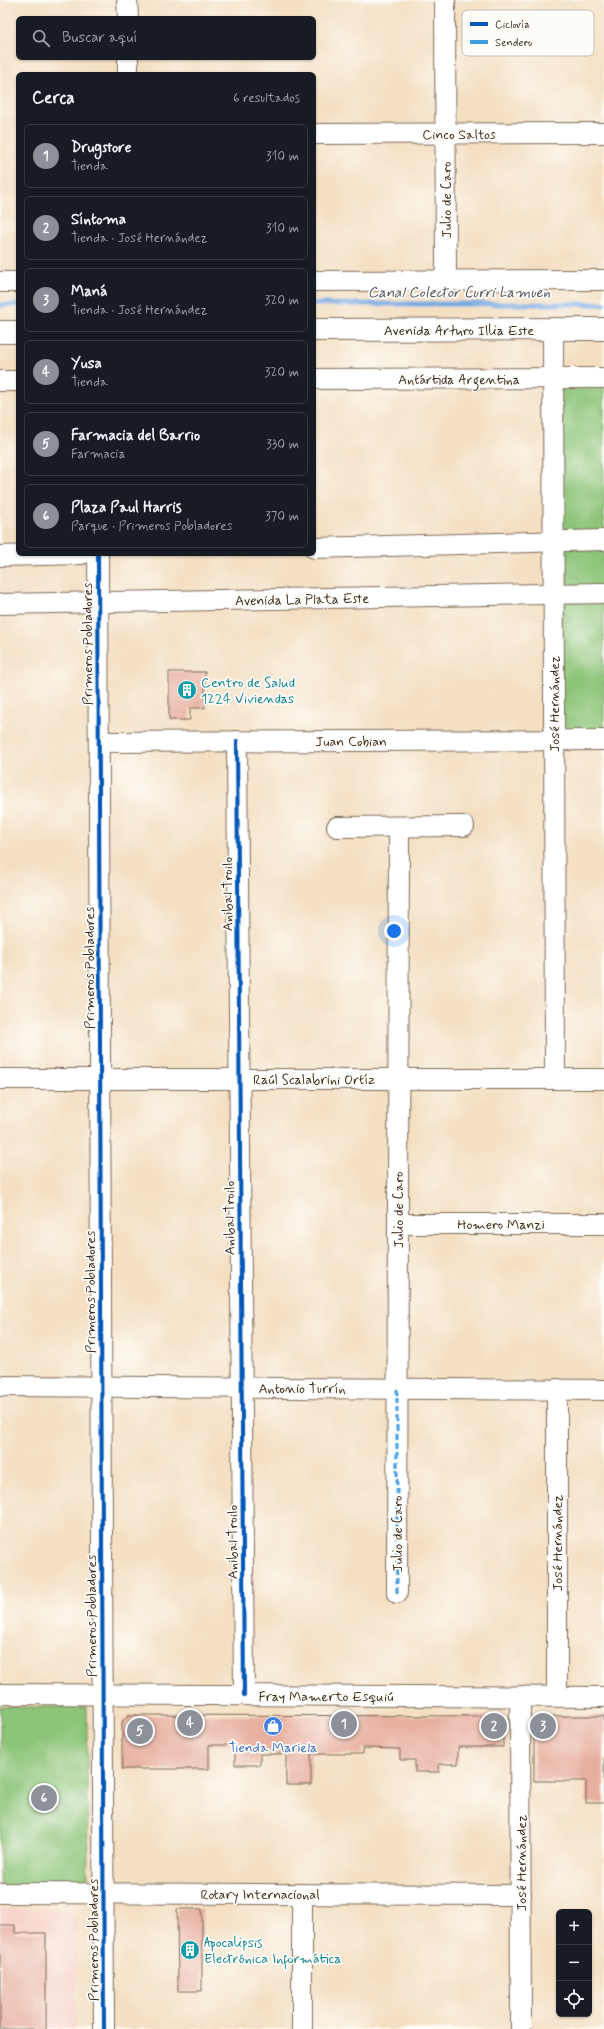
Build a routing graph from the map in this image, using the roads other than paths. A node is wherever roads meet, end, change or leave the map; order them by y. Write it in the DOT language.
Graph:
graph roads {
  1 [pos="127,0"];
  2 [pos="445,0"];
  3 [pos="128,16"];
  4 [pos="128,60"];
  5 [pos="128,72"];
  6 [pos="604,133"];
  7 [pos="316,134"];
  8 [pos="446,134"];
  9 [pos="446,280"];
  10 [pos="604,280"];
  11 [pos="316,281"];
  12 [pos="0,282"];
  13 [pos="16,282"];
  14 [pos="553,329"];
  15 [pos="604,329"];
  16 [pos="316,330"];
  17 [pos="0,332"];
  18 [pos="16,332"];
  19 [pos="553,378"];
  20 [pos="604,378"];
  21 [pos="316,379"];
  22 [pos="0,381"];
  23 [pos="16,381"];
  24 [pos="604,540"];
  25 [pos="554,542"];
  26 [pos="316,548"];
  27 [pos="0,556"];
  28 [pos="16,556"];
  29 [pos="98,556"];
  30 [pos="604,593"];
  31 [pos="554,594"];
  32 [pos="98,603"];
  33 [pos="0,604"];
  34 [pos="604,740"];
  35 [pos="237,741"];
  36 [pos="554,741"];
  37 [pos="98,742"];
  38 [pos="464,826"];
  39 [pos="337,827"];
  40 [pos="399,827"];
  41 [pos="0,1079"];
  42 [pos="100,1079"];
  43 [pos="239,1079"];
  44 [pos="398,1079"];
  45 [pos="555,1079"];
  46 [pos="604,1079"];
  47 [pos="398,1224"];
  48 [pos="604,1224"];
  49 [pos="0,1386"];
  50 [pos="101,1387"];
  51 [pos="241,1388"];
  52 [pos="397,1389"];
  53 [pos="557,1389"];
  54 [pos="604,1390"];
  55 [pos="397,1592"];
  56 [pos="0,1694"];
  57 [pos="102,1695"];
  58 [pos="244,1695"];
  59 [pos="520,1696"];
  60 [pos="557,1696"];
  61 [pos="604,1697"];
  62 [pos="0,1893"];
  63 [pos="103,1894"];
  64 [pos="302,1894"];
  65 [pos="520,1895"];
  66 [pos="104,2029"];
  67 [pos="302,2029"];
  68 [pos="521,2029"];
  1 -- 3 [label="street"];
  2 -- 8 [label="street, Julio de Caro"];
  4 -- 5 [label="street"];
  6 -- 8 [label="street, Cinco Saltos"];
  7 -- 8 [label="street, Cinco Saltos"];
  8 -- 9 [label="street, Julio de Caro"];
  9 -- 10 [label="street"];
  9 -- 11 [label="street"];
  12 -- 13 [label="street"];
  14 -- 15 [label="main road, Avenida Arturo Illia Este"];
  14 -- 16 [label="main road, Avenida Arturo Illia Este"];
  14 -- 19 [label="street, José Hernández"];
  17 -- 18 [label="main road"];
  19 -- 20 [label="street, Antártida Argentina"];
  19 -- 21 [label="street, Antártida Argentina"];
  19 -- 25 [label="street, José Hernández"];
  22 -- 23 [label="street"];
  24 -- 25 [label="street"];
  25 -- 26 [label="street"];
  25 -- 31 [label="street, José Hernández"];
  27 -- 28 [label="street"];
  29 -- 32 [label="street, Primeros Pobladores"];
  30 -- 31 [label="street, Avenida La Plata Este"];
  31 -- 32 [label="street, Avenida La Plata Este"];
  31 -- 36 [label="street, José Hernández"];
  32 -- 33 [label="street, Avenida La Plata Este"];
  32 -- 37 [label="street, Primeros Pobladores"];
  34 -- 36 [label="street, Juan Cobian"];
  35 -- 36 [label="street, Juan Cobian"];
  35 -- 37 [label="street, Juan Cobian"];
  35 -- 43 [label="street, Anibal Troilo"];
  36 -- 45 [label="street, José Hernández"];
  37 -- 42 [label="street, Primeros Pobladores"];
  38 -- 40 [label="street"];
  39 -- 40 [label="street"];
  40 -- 44 [label="street, Julio de Caro"];
  41 -- 42 [label="street, Raúl Scalabrini Ortíz"];
  42 -- 43 [label="street, Raúl Scalabrini Ortíz"];
  42 -- 50 [label="street, Primeros Pobladores"];
  43 -- 44 [label="street, Raúl Scalabrini Ortíz"];
  43 -- 51 [label="street, Anibal Troilo"];
  44 -- 45 [label="street, Raúl Scalabrini Ortíz"];
  44 -- 47 [label="street, Julio de Caro"];
  45 -- 46 [label="street, Raúl Scalabrini Ortíz"];
  47 -- 48 [label="street, Homero Manzi"];
  47 -- 52 [label="street, Julio de Caro"];
  49 -- 50 [label="street, Antonio Turrín"];
  50 -- 51 [label="street, Antonio Turrín"];
  50 -- 57 [label="street, Primeros Pobladores"];
  51 -- 52 [label="street, Antonio Turrín"];
  51 -- 58 [label="street, Anibal Troilo"];
  52 -- 53 [label="street, Antonio Turrín"];
  52 -- 55 [label="street, Julio de Caro"];
  53 -- 54 [label="street, Antonio Turrín"];
  53 -- 60 [label="street, José Hernández"];
  56 -- 57 [label="street, Fray Mamerto Esquiú"];
  57 -- 58 [label="street, Fray Mamerto Esquiú"];
  57 -- 63 [label="street, Primeros Pobladores"];
  58 -- 59 [label="street, Fray Mamerto Esquiú"];
  59 -- 60 [label="street, Fray Mamerto Esquiú"];
  59 -- 65 [label="street, José Hernández"];
  60 -- 61 [label="street, Fray Mamerto Esquiú"];
  62 -- 63 [label="street, Rotary Internacional"];
  63 -- 64 [label="street, Rotary Internacional"];
  63 -- 66 [label="street, Primeros Pobladores"];
  64 -- 65 [label="street, Rotary Internacional"];
  64 -- 67 [label="street"];
  65 -- 68 [label="street, José Hernández"];
}
